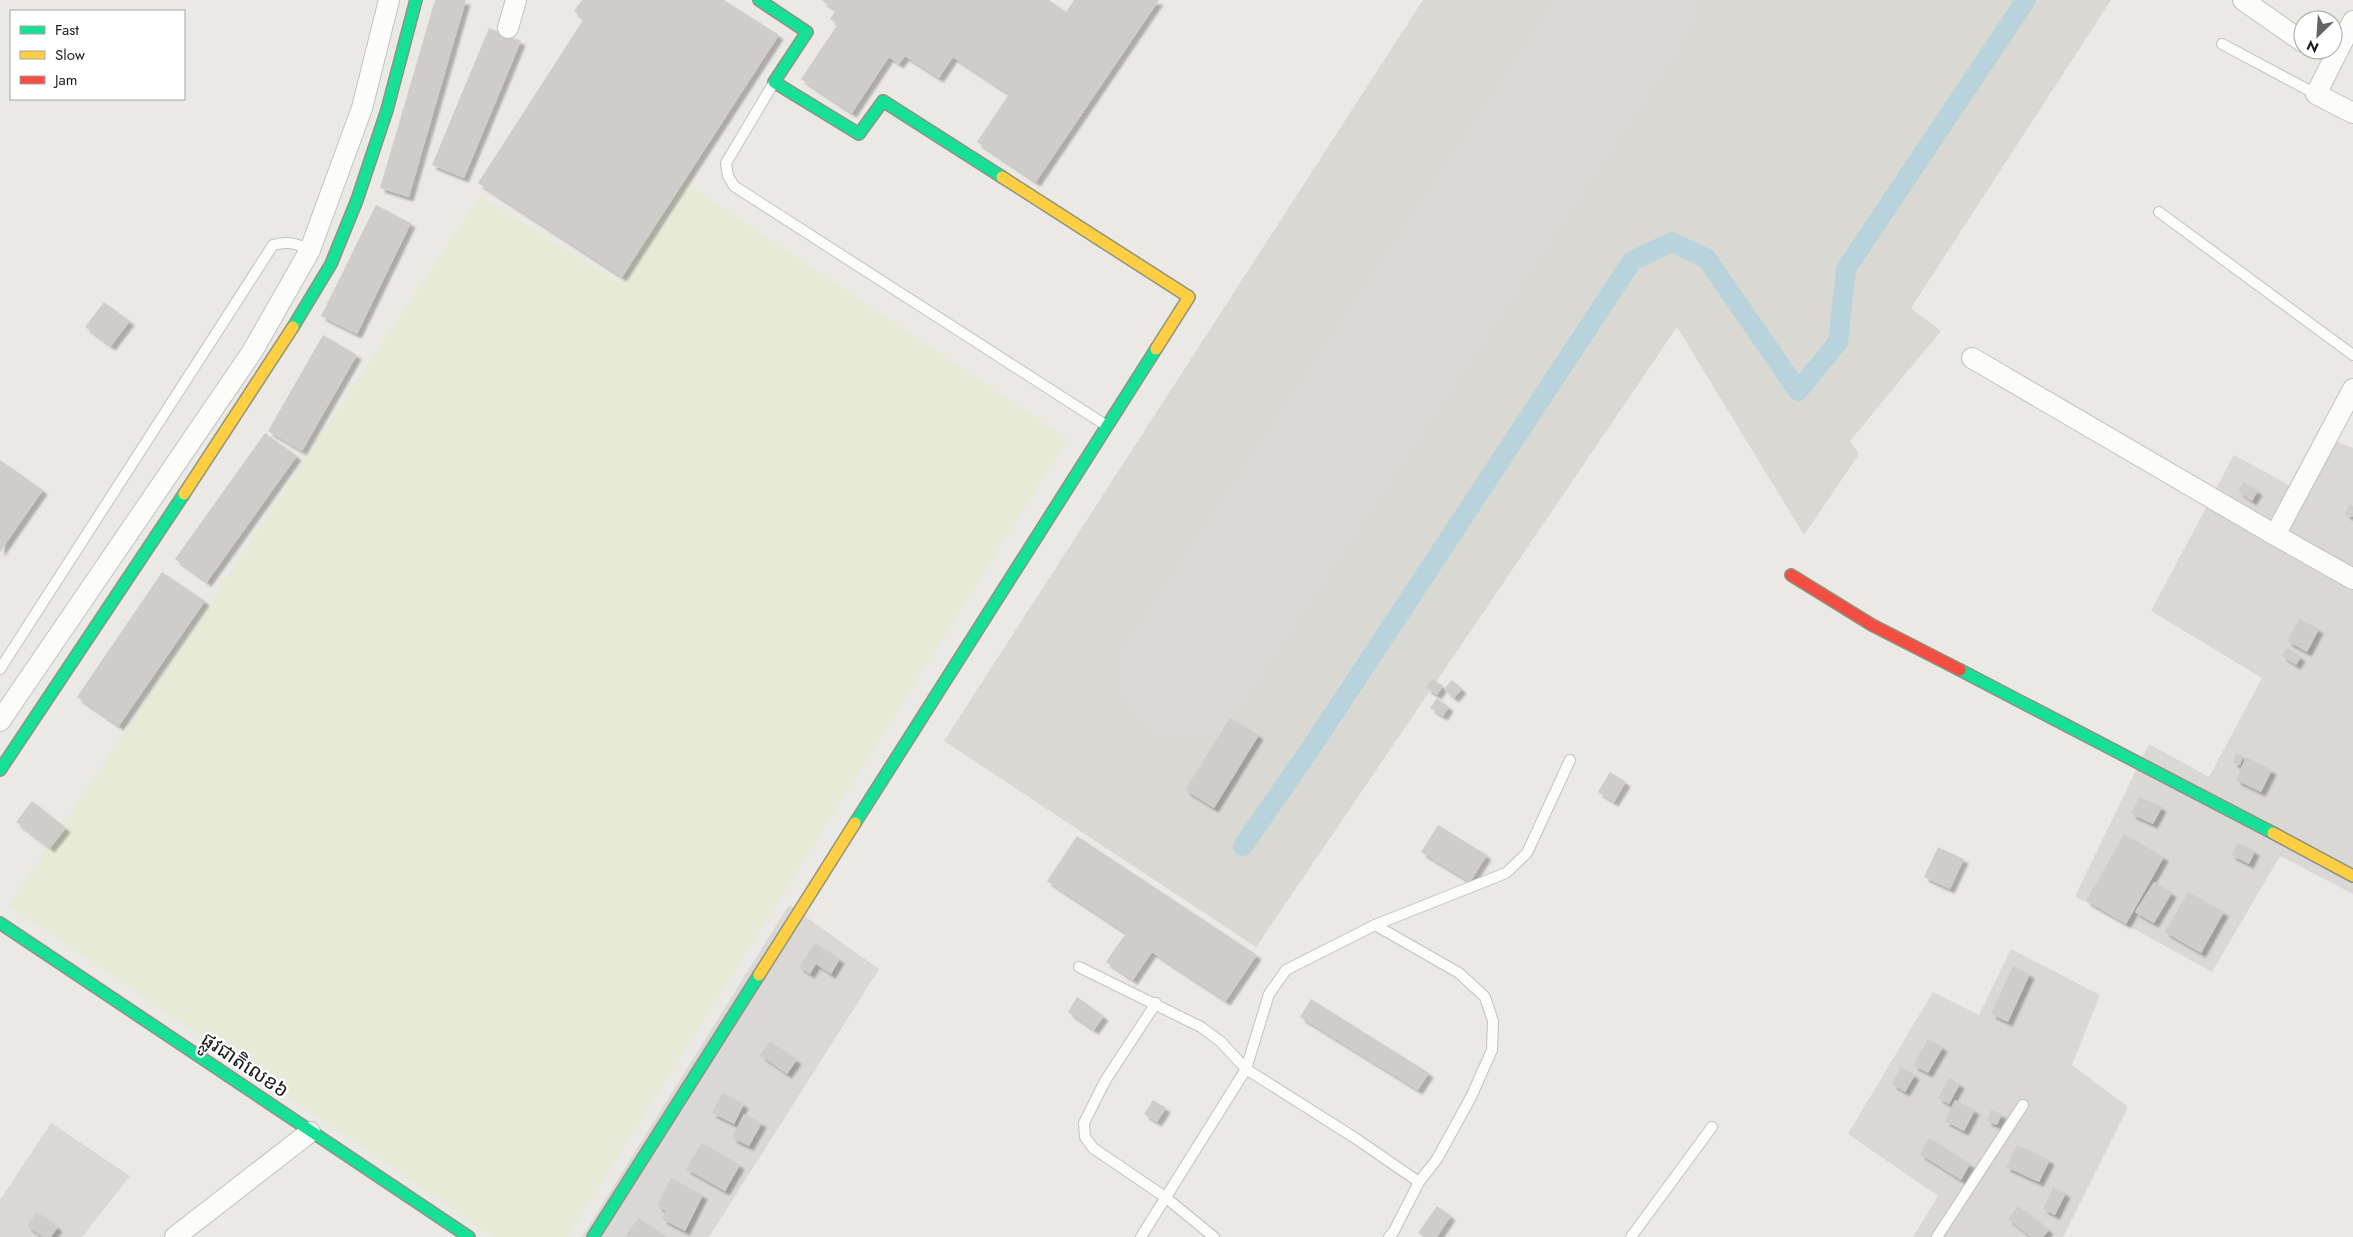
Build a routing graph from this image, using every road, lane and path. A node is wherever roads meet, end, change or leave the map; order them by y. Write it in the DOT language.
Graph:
graph roads {
  1 [pos="388,0"];
  2 [pos="416,0"];
  3 [pos="516,0"];
  4 [pos="759,0"];
  5 [pos="2243,0"];
  6 [pos="2353,21"];
  7 [pos="508,28"];
  8 [pos="2293,35"];
  9 [pos="2222,44"];
  10 [pos="2328,60"];
  11 [pos="2331,62"];
  12 [pos="774,82"];
  13 [pos="2316,94"];
  14 [pos="2353,113"];
  15 [pos="2159,212"];
  16 [pos="310,250"];
  17 [pos="331,264"];
  18 [pos="2353,355"];
  19 [pos="1972,358"];
  20 [pos="2353,389"];
  21 [pos="1108,426"];
  22 [pos="2275,535"];
  23 [pos="1791,575"];
  24 [pos="2353,578"];
  25 [pos="0,669"];
  26 [pos="0,721"];
  27 [pos="1570,760"];
  28 [pos="0,770"];
  29 [pos="2353,876"];
  30 [pos="0,923"];
  31 [pos="1375,925"];
  32 [pos="1079,967"];
  33 [pos="1156,1003"];
  34 [pos="1246,1069"];
  35 [pos="2023,1105"];
  36 [pos="1712,1126"];
  37 [pos="310,1132"];
  38 [pos="1419,1182"];
  39 [pos="1165,1197"];
  40 [pos="175,1237"];
  41 [pos="469,1237"];
  42 [pos="593,1237"];
  43 [pos="1141,1237"];
  44 [pos="1214,1237"];
  45 [pos="1389,1237"];
  46 [pos="1632,1237"];
  47 [pos="1937,1237"];
  1 -- 16 [label="street"];
  2 -- 17 [label="main road"];
  3 -- 7 [label="street"];
  4 -- 12 [label="main road"];
  5 -- 8 [label="street"];
  6 -- 11 [label="street"];
  9 -- 13 [label="lane"];
  10 -- 11 [label="street"];
  11 -- 13 [label="street"];
  12 -- 21 [label="lane"];
  12 -- 21 [label="main road"];
  13 -- 14 [label="street"];
  15 -- 18 [label="lane"];
  16 -- 17 [label="street"];
  16 -- 25 [label="lane"];
  16 -- 26 [label="street"];
  17 -- 28 [label="main road"];
  19 -- 22 [label="street"];
  20 -- 22 [label="street"];
  21 -- 42 [label="main road"];
  22 -- 24 [label="street"];
  23 -- 29 [label="main road"];
  27 -- 31 [label="lane"];
  30 -- 37 [label="main road, ផ្លូវជាតិលេខ៦"];
  31 -- 34 [label="lane"];
  31 -- 38 [label="lane"];
  32 -- 33 [label="lane"];
  33 -- 34 [label="lane"];
  33 -- 39 [label="lane"];
  34 -- 38 [label="lane"];
  34 -- 39 [label="lane"];
  35 -- 47 [label="lane"];
  36 -- 46 [label="lane"];
  37 -- 40 [label="street"];
  37 -- 41 [label="main road, ផ្លូវជាតិលេខ៦"];
  38 -- 45 [label="lane"];
  39 -- 43 [label="lane"];
  39 -- 44 [label="lane"];
}
